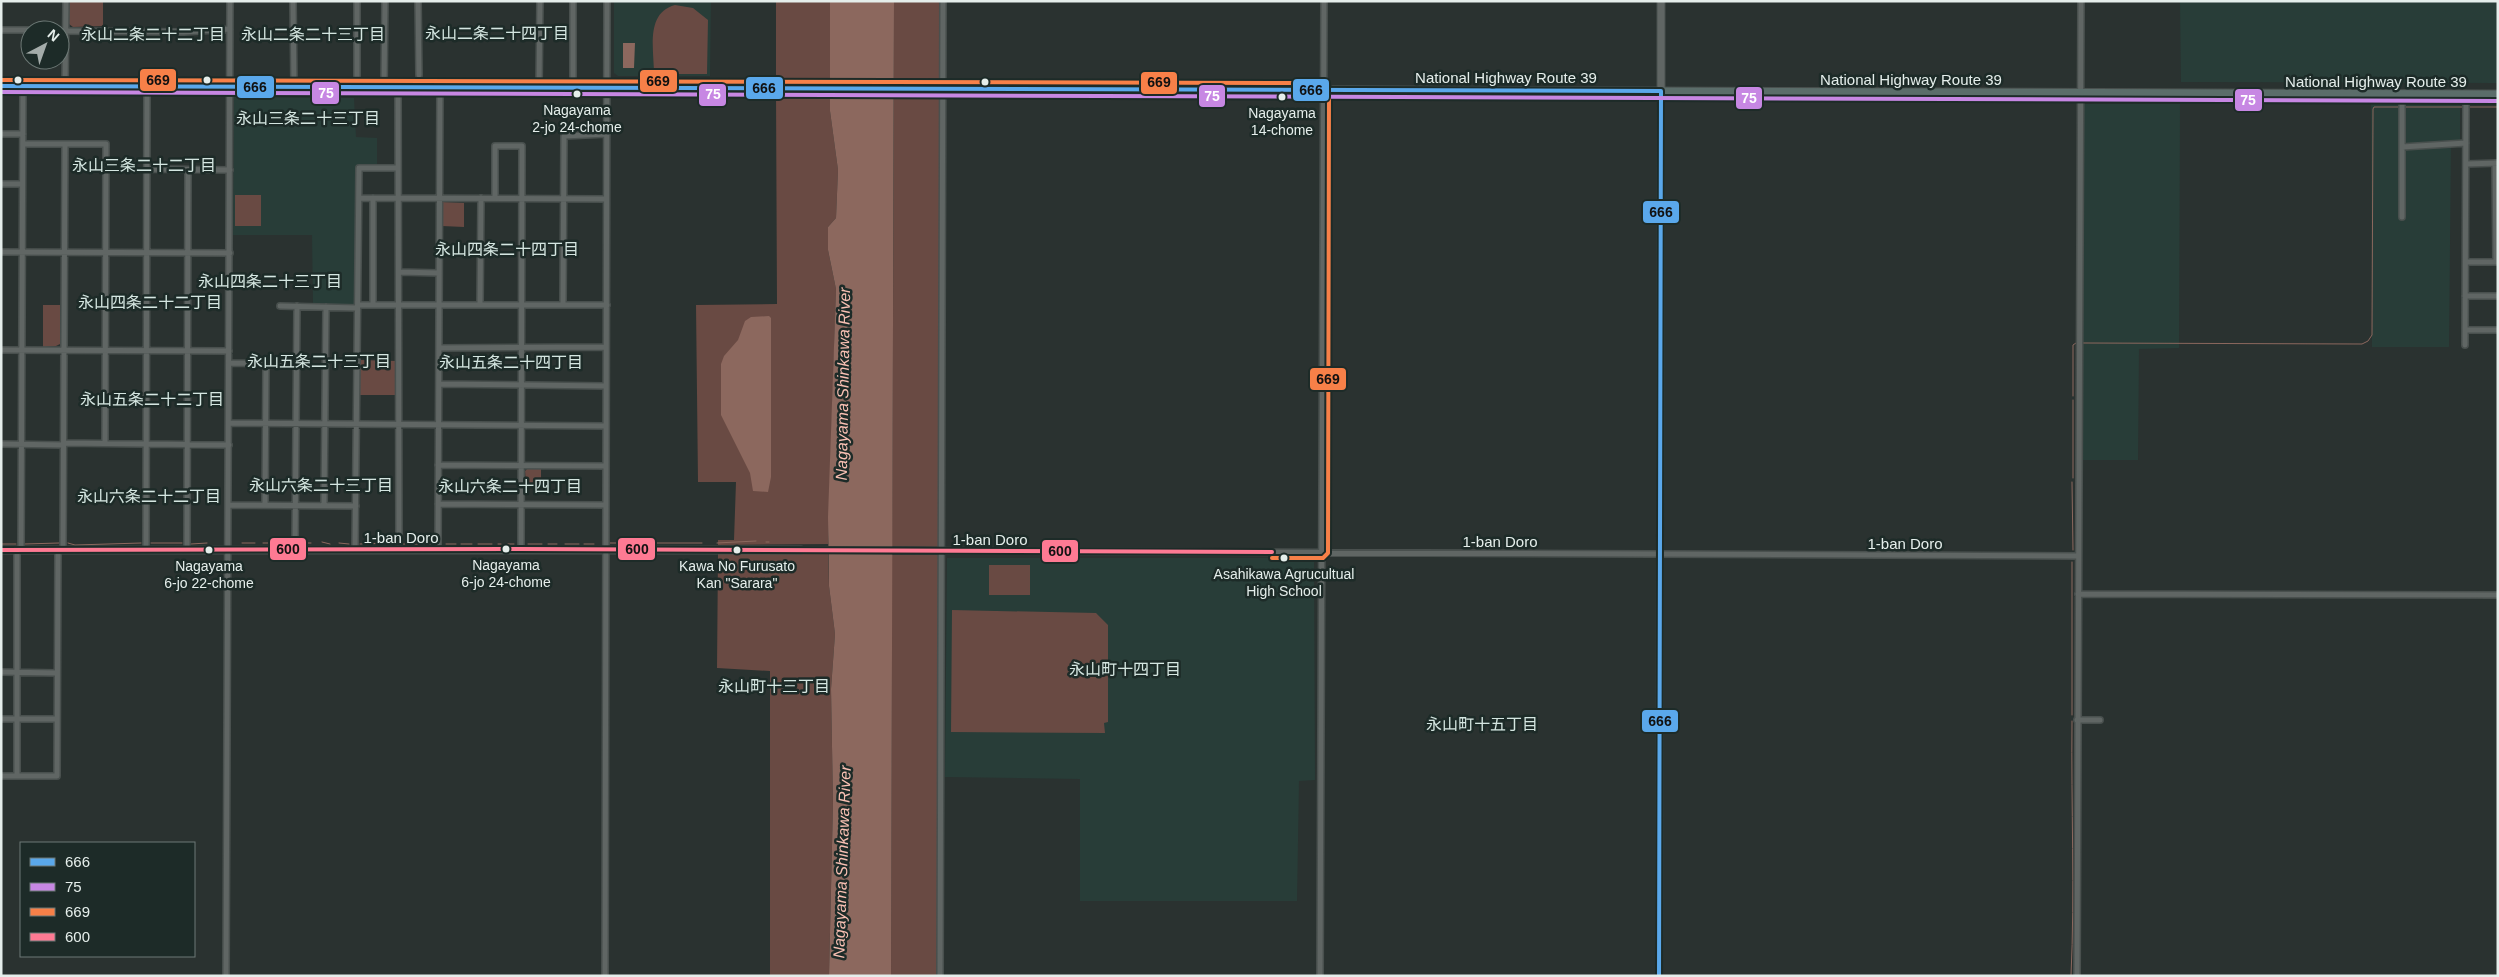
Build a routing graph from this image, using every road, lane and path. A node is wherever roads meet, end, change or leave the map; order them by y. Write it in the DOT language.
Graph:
graph roads {
  1 [pos="66,1"];
  2 [pos="230,1"];
  3 [pos="294,1"];
  4 [pos="358,1"];
  5 [pos="385,1"];
  6 [pos="418,1"];
  7 [pos="540,1"];
  8 [pos="573,1"];
  9 [pos="608,1"];
  10 [pos="943,1"];
  11 [pos="1324,1"];
  12 [pos="1661,1"];
  13 [pos="2081,1"];
  14 [pos="64,20"];
  15 [pos="230,29"];
  16 [pos="1,30"];
  17 [pos="20,30"];
  18 [pos="70,31"];
  19 [pos="64,70"];
  20 [pos="419,75"];
  21 [pos="1,86"];
  22 [pos="23,86"];
  23 [pos="65,86"];
  24 [pos="147,86"];
  25 [pos="230,86"];
  26 [pos="294,87"];
  27 [pos="357,87"];
  28 [pos="384,87"];
  29 [pos="398,87"];
  30 [pos="440,87"];
  31 [pos="539,87"];
  32 [pos="573,88"];
  33 [pos="607,88"];
  34 [pos="942,89"];
  35 [pos="1323,89"];
  36 [pos="1661,91"];
  37 [pos="2080,93"];
  38 [pos="2402,95"];
  39 [pos="2466,95"];
  40 [pos="2498,95"];
  41 [pos="1,134"];
  42 [pos="23,134"];
  43 [pos="607,134"];
  44 [pos="2466,143"];
  45 [pos="23,144"];
  46 [pos="65,144"];
  47 [pos="2402,146"];
  48 [pos="2497,163"];
  49 [pos="2466,164"];
  50 [pos="398,168"];
  51 [pos="148,169"];
  52 [pos="188,170"];
  53 [pos="230,170"];
  54 [pos="1,184"];
  55 [pos="22,184"];
  56 [pos="2496,195"];
  57 [pos="359,198"];
  58 [pos="373,198"];
  59 [pos="398,198"];
  60 [pos="439,198"];
  61 [pos="481,198"];
  62 [pos="495,198"];
  63 [pos="522,199"];
  64 [pos="564,199"];
  65 [pos="606,199"];
  66 [pos="2402,217"];
  67 [pos="2497,229"];
  68 [pos="1,252"];
  69 [pos="22,252"];
  70 [pos="64,252"];
  71 [pos="105,252"];
  72 [pos="148,252"];
  73 [pos="188,252"];
  74 [pos="230,253"];
  75 [pos="2466,262"];
  76 [pos="2497,262"];
  77 [pos="399,272"];
  78 [pos="439,272"];
  79 [pos="2466,296"];
  80 [pos="2498,296"];
  81 [pos="373,305"];
  82 [pos="398,305"];
  83 [pos="439,305"];
  84 [pos="480,305"];
  85 [pos="522,305"];
  86 [pos="563,305"];
  87 [pos="607,305"];
  88 [pos="280,306"];
  89 [pos="297,306"];
  90 [pos="358,306"];
  91 [pos="326,307"];
  92 [pos="2465,330"];
  93 [pos="2498,330"];
  94 [pos="2465,344"];
  95 [pos="522,347"];
  96 [pos="606,347"];
  97 [pos="439,348"];
  98 [pos="1,350"];
  99 [pos="22,350"];
  100 [pos="64,350"];
  101 [pos="105,350"];
  102 [pos="147,351"];
  103 [pos="188,351"];
  104 [pos="229,351"];
  105 [pos="229,363"];
  106 [pos="266,364"];
  107 [pos="295,364"];
  108 [pos="439,384"];
  109 [pos="522,385"];
  110 [pos="606,386"];
  111 [pos="266,423"];
  112 [pos="325,423"];
  113 [pos="229,424"];
  114 [pos="296,424"];
  115 [pos="356,424"];
  116 [pos="399,424"];
  117 [pos="439,424"];
  118 [pos="522,425"];
  119 [pos="606,426"];
  120 [pos="105,443"];
  121 [pos="1,444"];
  122 [pos="21,444"];
  123 [pos="64,444"];
  124 [pos="147,445"];
  125 [pos="187,445"];
  126 [pos="229,445"];
  127 [pos="438,465"];
  128 [pos="522,466"];
  129 [pos="606,466"];
  130 [pos="438,504"];
  131 [pos="228,505"];
  132 [pos="324,505"];
  133 [pos="521,505"];
  134 [pos="605,505"];
  135 [pos="266,506"];
  136 [pos="295,506"];
  137 [pos="356,506"];
  138 [pos="187,549"];
  139 [pos="228,549"];
  140 [pos="295,549"];
  141 [pos="355,549"];
  142 [pos="399,549"];
  143 [pos="438,549"];
  144 [pos="521,549"];
  145 [pos="606,549"];
  146 [pos="1,550"];
  147 [pos="19,550"];
  148 [pos="60,550"];
  149 [pos="146,550"];
  150 [pos="801,550"];
  151 [pos="942,551"];
  152 [pos="1322,552"];
  153 [pos="1660,554"];
  154 [pos="2078,556"];
  155 [pos="2078,594"];
  156 [pos="2498,595"];
  157 [pos="1,672"];
  158 [pos="18,672"];
  159 [pos="57,673"];
  160 [pos="1,719"];
  161 [pos="17,719"];
  162 [pos="57,720"];
  163 [pos="2077,720"];
  164 [pos="2100,720"];
  165 [pos="1,776"];
  166 [pos="18,776"];
  167 [pos="226,976"];
  168 [pos="604,976"];
  169 [pos="940,976"];
  170 [pos="1320,976"];
  171 [pos="1659,976"];
  172 [pos="2077,976"];
  1 -- 14 [label="street"];
  2 -- 15 [label="street"];
  3 -- 26 [label="street"];
  4 -- 27 [label="street"];
  5 -- 28 [label="street"];
  6 -- 20 [label="street"];
  7 -- 31 [label="street"];
  8 -- 32 [label="street"];
  9 -- 33 [label="street"];
  10 -- 34 [label="street"];
  11 -- 35 [label="street"];
  12 -- 36 [label="main road"];
  13 -- 37 [label="street"];
  15 -- 18 [label="street"];
  15 -- 25 [label="street"];
  16 -- 17 [label="street"];
  19 -- 23 [label="street"];
  21 -- 22 [label="highway, National Highway Route 39"];
  22 -- 23 [label="highway, National Highway Route 39"];
  22 -- 42 [label="street"];
  23 -- 24 [label="highway, National Highway Route 39"];
  24 -- 25 [label="highway, National Highway Route 39"];
  24 -- 51 [label="street"];
  25 -- 26 [label="highway, National Highway Route 39"];
  25 -- 53 [label="street"];
  26 -- 27 [label="highway, National Highway Route 39"];
  27 -- 28 [label="highway, National Highway Route 39"];
  28 -- 29 [label="highway, National Highway Route 39"];
  29 -- 30 [label="highway, National Highway Route 39"];
  29 -- 50 [label="street"];
  30 -- 31 [label="highway, National Highway Route 39"];
  30 -- 60 [label="street"];
  31 -- 32 [label="highway, National Highway Route 39"];
  32 -- 33 [label="highway, National Highway Route 39"];
  33 -- 34 [label="highway, National Highway Route 39"];
  33 -- 43 [label="street"];
  34 -- 35 [label="highway, National Highway Route 39"];
  34 -- 151 [label="street"];
  35 -- 36 [label="highway, National Highway Route 39"];
  35 -- 152 [label="street"];
  36 -- 37 [label="highway, National Highway Route 39"];
  36 -- 153 [label="street"];
  37 -- 38 [label="highway, National Highway Route 39"];
  37 -- 154 [label="street"];
  38 -- 39 [label="highway, National Highway Route 39"];
  38 -- 47 [label="street"];
  39 -- 40 [label="highway, National Highway Route 39"];
  39 -- 44 [label="street"];
  41 -- 42 [label="street"];
  42 -- 45 [label="street"];
  43 -- 64 [label="street"];
  43 -- 65 [label="street"];
  44 -- 47 [label="street"];
  44 -- 49 [label="street"];
  45 -- 46 [label="street"];
  45 -- 55 [label="street"];
  46 -- 70 [label="street"];
  46 -- 71 [label="street"];
  47 -- 66 [label="street"];
  48 -- 49 [label="street"];
  48 -- 56 [label="street"];
  49 -- 75 [label="street"];
  50 -- 57 [label="street"];
  50 -- 59 [label="street"];
  51 -- 52 [label="street"];
  51 -- 72 [label="street"];
  52 -- 53 [label="street"];
  52 -- 73 [label="street"];
  53 -- 74 [label="street"];
  54 -- 55 [label="street"];
  55 -- 69 [label="street"];
  56 -- 67 [label="street"];
  57 -- 58 [label="street"];
  57 -- 90 [label="street"];
  58 -- 59 [label="street"];
  58 -- 81 [label="street"];
  59 -- 60 [label="street"];
  59 -- 77 [label="street"];
  60 -- 61 [label="street"];
  60 -- 78 [label="street"];
  61 -- 62 [label="street"];
  61 -- 84 [label="street"];
  62 -- 63 [label="street"];
  62 -- 63 [label="street"];
  63 -- 64 [label="street"];
  63 -- 85 [label="street"];
  64 -- 65 [label="street"];
  64 -- 86 [label="street"];
  65 -- 87 [label="street"];
  67 -- 76 [label="street"];
  68 -- 69 [label="street"];
  69 -- 70 [label="street"];
  69 -- 99 [label="street"];
  70 -- 71 [label="street"];
  70 -- 100 [label="street"];
  71 -- 72 [label="street"];
  71 -- 101 [label="street"];
  72 -- 73 [label="street"];
  72 -- 102 [label="street"];
  73 -- 74 [label="street"];
  73 -- 103 [label="street"];
  74 -- 104 [label="street"];
  75 -- 76 [label="street"];
  75 -- 79 [label="street"];
  77 -- 78 [label="street"];
  77 -- 82 [label="street"];
  78 -- 83 [label="street"];
  79 -- 80 [label="street"];
  79 -- 92 [label="street"];
  81 -- 82 [label="street"];
  81 -- 90 [label="street"];
  82 -- 83 [label="street"];
  82 -- 116 [label="street"];
  83 -- 84 [label="street"];
  83 -- 97 [label="street"];
  84 -- 85 [label="street"];
  85 -- 86 [label="street"];
  85 -- 95 [label="street"];
  86 -- 87 [label="street"];
  87 -- 96 [label="street"];
  88 -- 89 [label="street"];
  89 -- 91 [label="street"];
  89 -- 107 [label="street"];
  90 -- 91 [label="street"];
  90 -- 115 [label="street"];
  91 -- 112 [label="street"];
  92 -- 93 [label="street"];
  92 -- 94 [label="street"];
  95 -- 96 [label="street"];
  95 -- 97 [label="street"];
  95 -- 109 [label="street"];
  96 -- 110 [label="street"];
  97 -- 108 [label="street"];
  98 -- 99 [label="street"];
  99 -- 100 [label="street"];
  99 -- 122 [label="street"];
  100 -- 101 [label="street"];
  100 -- 123 [label="street"];
  101 -- 102 [label="street"];
  101 -- 120 [label="street"];
  102 -- 103 [label="street"];
  102 -- 124 [label="street"];
  103 -- 104 [label="street"];
  103 -- 125 [label="street"];
  104 -- 105 [label="street"];
  105 -- 106 [label="street"];
  105 -- 113 [label="street"];
  106 -- 107 [label="street"];
  106 -- 111 [label="street"];
  107 -- 114 [label="street"];
  108 -- 109 [label="street"];
  108 -- 117 [label="street"];
  109 -- 110 [label="street"];
  109 -- 118 [label="street"];
  110 -- 119 [label="street"];
  111 -- 113 [label="street"];
  111 -- 114 [label="street"];
  111 -- 135 [label="street"];
  112 -- 114 [label="street"];
  112 -- 115 [label="street"];
  112 -- 132 [label="street"];
  113 -- 126 [label="street"];
  114 -- 136 [label="street"];
  115 -- 116 [label="street"];
  115 -- 137 [label="street"];
  116 -- 117 [label="street"];
  116 -- 142 [label="street"];
  117 -- 118 [label="street"];
  117 -- 127 [label="street"];
  118 -- 119 [label="street"];
  118 -- 128 [label="street"];
  119 -- 129 [label="street"];
  120 -- 123 [label="street"];
  120 -- 124 [label="street"];
  121 -- 122 [label="street"];
  122 -- 123 [label="street"];
  122 -- 147 [label="street"];
  123 -- 148 [label="street"];
  124 -- 125 [label="street"];
  124 -- 149 [label="street"];
  125 -- 126 [label="street"];
  125 -- 138 [label="street"];
  126 -- 131 [label="street"];
  127 -- 128 [label="street"];
  127 -- 130 [label="street"];
  128 -- 129 [label="street"];
  128 -- 133 [label="street"];
  129 -- 134 [label="street"];
  130 -- 133 [label="street"];
  130 -- 143 [label="street"];
  131 -- 135 [label="street"];
  131 -- 139 [label="street"];
  132 -- 136 [label="street"];
  132 -- 137 [label="street"];
  133 -- 134 [label="street"];
  133 -- 144 [label="street"];
  134 -- 145 [label="street"];
  135 -- 136 [label="street"];
  136 -- 140 [label="street"];
  137 -- 141 [label="street"];
  138 -- 139 [label="street, 1-ban Doro"];
  138 -- 149 [label="street, 1-ban Doro"];
  139 -- 140 [label="street, 1-ban Doro"];
  139 -- 167 [label="street"];
  140 -- 141 [label="street, 1-ban Doro"];
  141 -- 142 [label="street, 1-ban Doro"];
  142 -- 143 [label="street, 1-ban Doro"];
  143 -- 144 [label="street, 1-ban Doro"];
  144 -- 145 [label="street, 1-ban Doro"];
  145 -- 150 [label="street, 1-ban Doro"];
  145 -- 168 [label="street"];
  146 -- 147 [label="street, 1-ban Doro"];
  147 -- 148 [label="street, 1-ban Doro"];
  147 -- 158 [label="street"];
  148 -- 149 [label="street, 1-ban Doro"];
  148 -- 159 [label="street"];
  150 -- 151 [label="street, 1-ban Doro"];
  151 -- 152 [label="street, 1-ban Doro"];
  151 -- 169 [label="street"];
  152 -- 153 [label="street, 1-ban Doro"];
  152 -- 170 [label="street"];
  153 -- 154 [label="street, 1-ban Doro"];
  153 -- 171 [label="street"];
  154 -- 155 [label="street"];
  155 -- 156 [label="street"];
  155 -- 163 [label="street"];
  157 -- 158 [label="street"];
  158 -- 159 [label="street"];
  158 -- 161 [label="street"];
  159 -- 162 [label="street"];
  160 -- 161 [label="street"];
  161 -- 162 [label="street"];
  161 -- 166 [label="street"];
  162 -- 166 [label="street"];
  163 -- 164 [label="street"];
  163 -- 172 [label="street"];
  165 -- 166 [label="street"];
}
